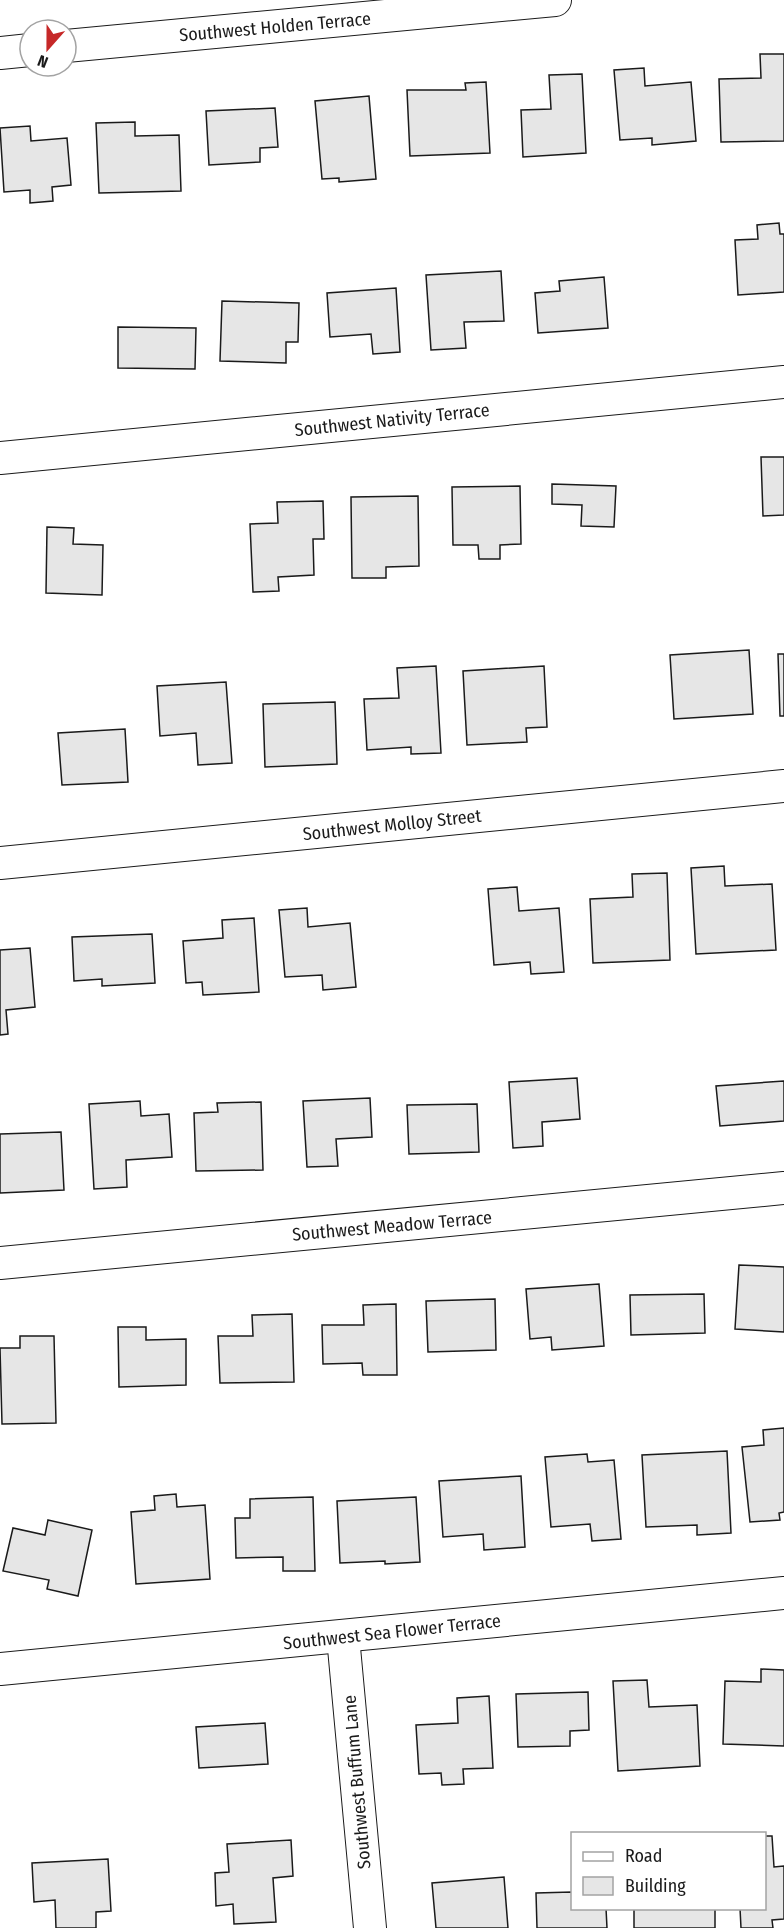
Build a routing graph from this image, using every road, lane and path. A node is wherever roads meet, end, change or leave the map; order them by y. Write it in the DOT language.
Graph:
graph roads {
  1 [pos="555,0"];
  2 [pos="78,45"];
  3 [pos="18,51"];
  4 [pos="0,53"];
  5 [pos="784,381"];
  6 [pos="0,458"];
  7 [pos="784,786"];
  8 [pos="0,863"];
  9 [pos="784,1188"];
  10 [pos="0,1263"];
  11 [pos="784,1593"];
  12 [pos="343,1636"];
  13 [pos="0,1669"];
  14 [pos="370,1928"];
  1 -- 2 [label="street, Southwest Holden Terrace"];
  3 -- 4 [label="street"];
  5 -- 6 [label="street, Southwest Nativity Terrace"];
  7 -- 8 [label="street, Southwest Molloy Street"];
  9 -- 10 [label="street, Southwest Meadow Terrace"];
  11 -- 12 [label="street, Southwest Sea Flower Terrace"];
  12 -- 13 [label="street, Southwest Sea Flower Terrace"];
  12 -- 14 [label="street, Southwest Buffum Lane"];
}
